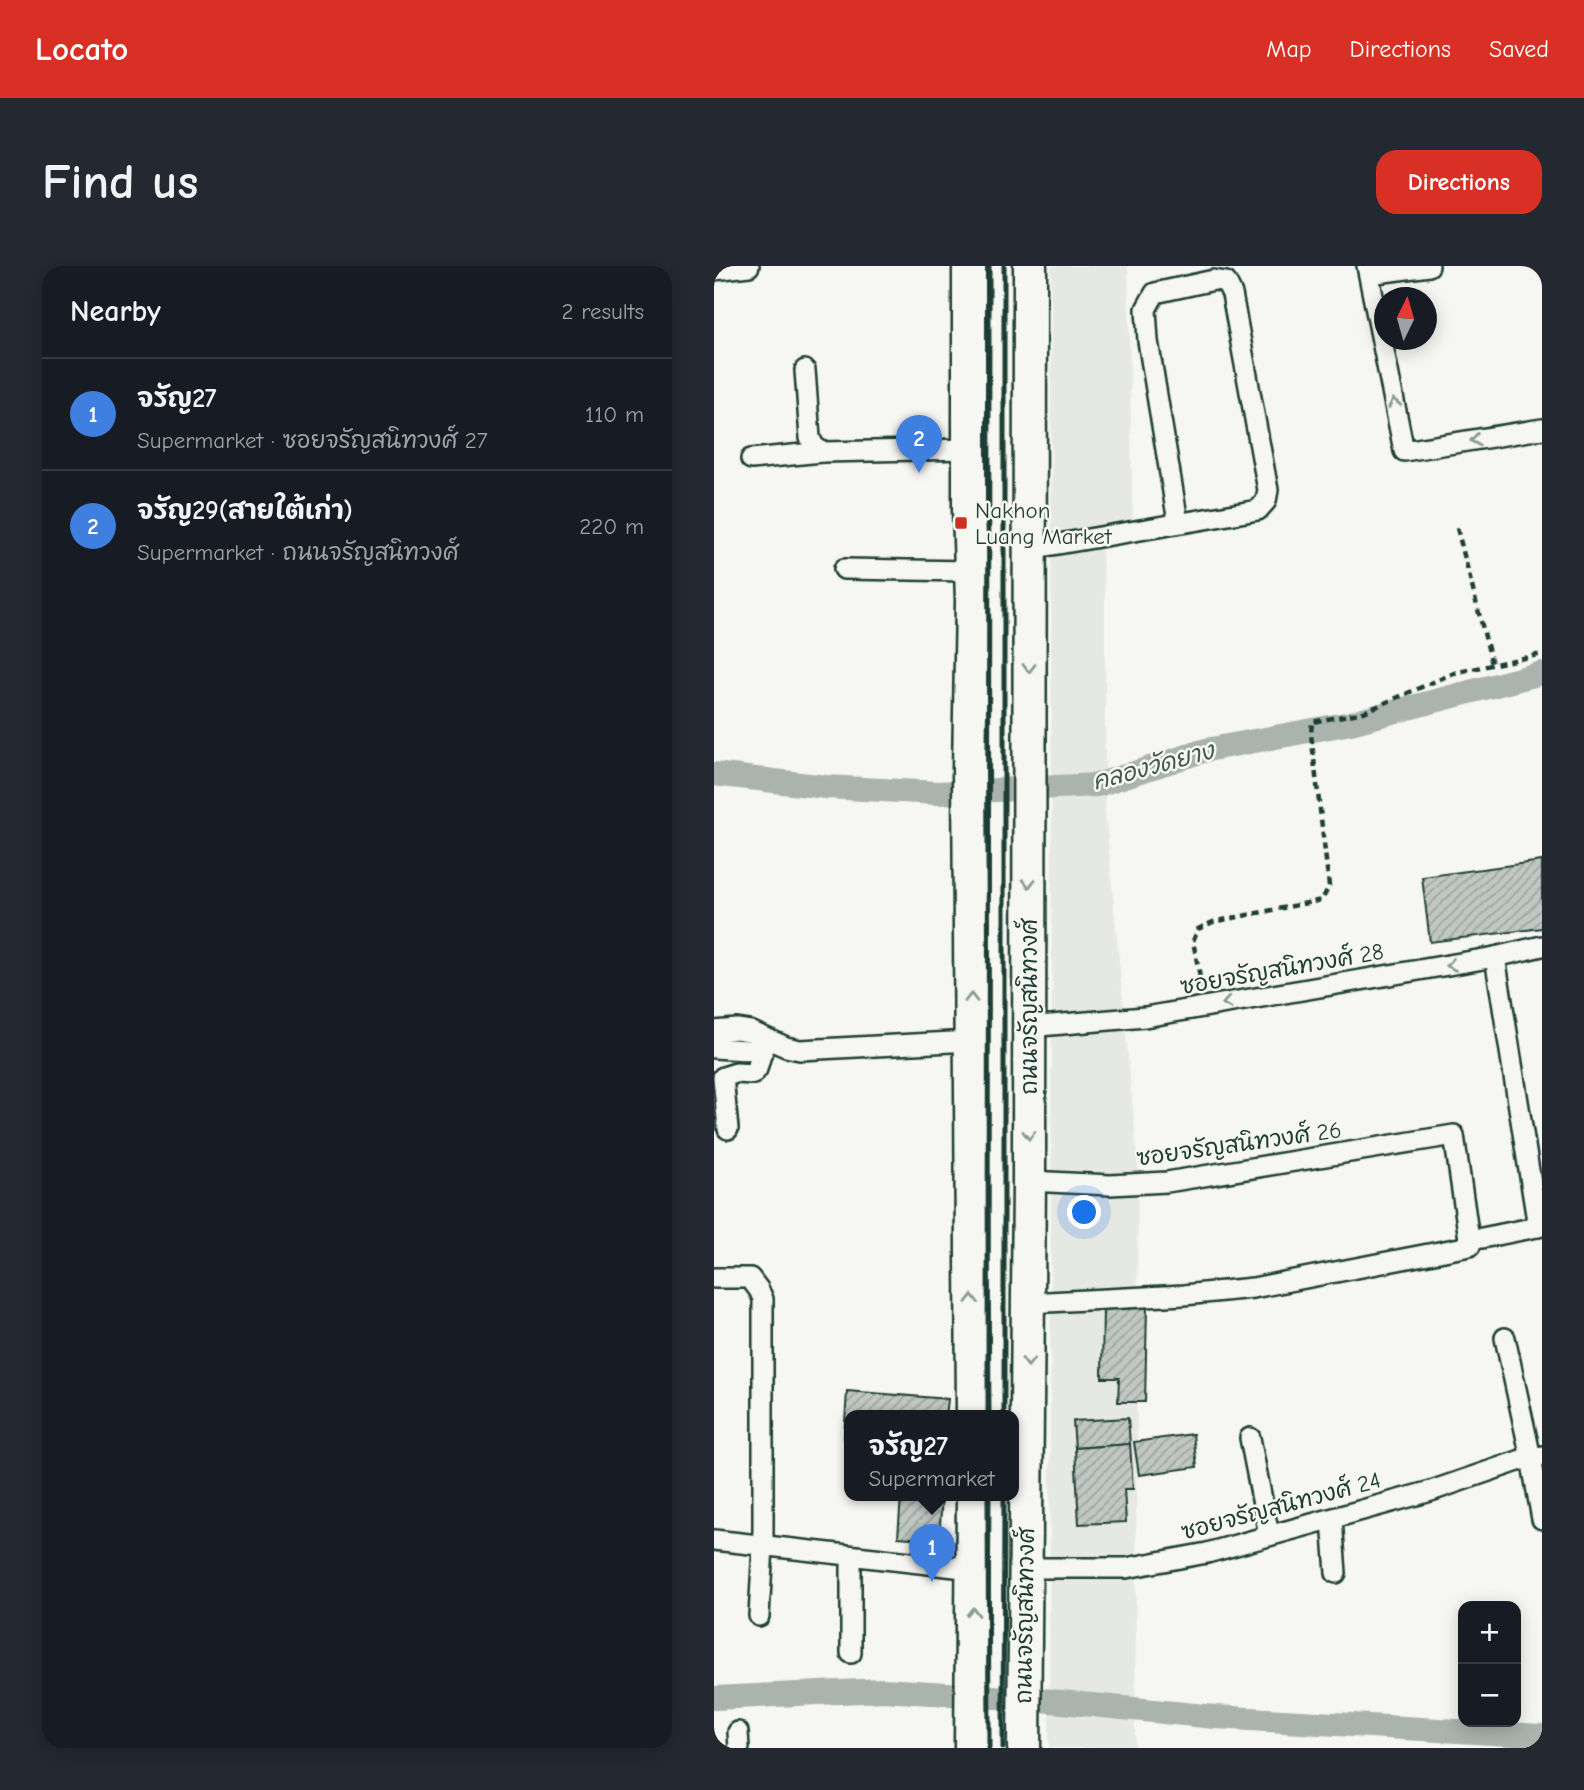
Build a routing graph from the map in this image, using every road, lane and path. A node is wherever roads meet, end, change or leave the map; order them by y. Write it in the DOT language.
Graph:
graph roads {
  1 [pos="749,266"];
  2 [pos="969,266"];
  3 [pos="986,266"];
  4 [pos="1012,266"];
  5 [pos="1030,266"];
  6 [pos="1429,266"];
  7 [pos="714,270"];
  8 [pos="1368,270"];
  9 [pos="999,364"];
  10 [pos="805,370"];
  11 [pos="1542,429"];
  12 [pos="969,449"];
  13 [pos="822,452"];
  14 [pos="751,459"];
  15 [pos="1178,522"];
  16 [pos="1457,528"];
  17 [pos="1029,549"];
  18 [pos="844,569"];
  19 [pos="971,586"];
  20 [pos="1029,600"];
  21 [pos="1542,654"];
  22 [pos="1492,664"];
  23 [pos="1542,946"];
  24 [pos="1495,957"];
  25 [pos="1205,1007"];
  26 [pos="1028,1027"];
  27 [pos="714,1031"];
  28 [pos="971,1041"];
  29 [pos="764,1045"];
  30 [pos="714,1048"];
  31 [pos="728,1129"];
  32 [pos="1029,1181"];
  33 [pos="1540,1226"];
  34 [pos="1482,1238"];
  35 [pos="714,1278"];
  36 [pos="1028,1303"];
  37 [pos="1505,1338"];
  38 [pos="973,1410"];
  39 [pos="1250,1438"];
  40 [pos="1537,1457"];
  41 [pos="973,1501"];
  42 [pos="1332,1519"];
  43 [pos="1542,1519"];
  44 [pos="1269,1535"];
  45 [pos="714,1540"];
  46 [pos="763,1546"];
  47 [pos="851,1556"];
  48 [pos="1026,1568"];
  49 [pos="973,1569"];
  50 [pos="1336,1573"];
  51 [pos="759,1616"];
  52 [pos="851,1653"];
  53 [pos="1024,1733"];
  54 [pos="971,1748"];
  1 -- 7 [label="street"];
  2 -- 12 [label="main road"];
  3 -- 9 [label="main road"];
  4 -- 9 [label="main road"];
  5 -- 17 [label="main road, ถนนจรัญสนิทวงศ์"];
  6 -- 8 [label="street"];
  11 -- 8 [label="street, one-way"];
  9 -- 19 [label="main road"];
  9 -- 20 [label="main road"];
  10 -- 13 [label="street"];
  12 -- 13 [label="street"];
  12 -- 19 [label="main road"];
  13 -- 14 [label="street"];
  15 -- 15 [label="street"];
  15 -- 17 [label="street"];
  16 -- 22 [label="path"];
  17 -- 20 [label="main road, ถนนจรัญสนิทวงศ์"];
  18 -- 19 [label="street"];
  28 -- 19 [label="main road, one-way"];
  20 -- 26 [label="main road, ถนนจรัญสนิทวงศ์, one-way"];
  21 -- 22 [label="path"];
  22 -- 25 [label="path"];
  23 -- 24 [label="street, ซอยจรัญสนิทวงศ์ 28"];
  24 -- 25 [label="street, ซอยจรัญสนิทวงศ์ 28, one-way"];
  24 -- 33 [label="street"];
  25 -- 26 [label="street, ซอยจรัญสนิทวงศ์ 28"];
  26 -- 32 [label="main road, ถนนจรัญสนิทวงศ์, one-way"];
  27 -- 29 [label="street"];
  28 -- 29 [label="street"];
  38 -- 28 [label="main road, one-way"];
  29 -- 30 [label="street"];
  29 -- 31 [label="street"];
  32 -- 36 [label="main road, ถนนจรัญสนิทวงศ์"];
  32 -- 36 [label="street, ซอยจรัญสนิทวงศ์ 26"];
  33 -- 34 [label="street"];
  35 -- 46 [label="street"];
  36 -- 48 [label="main road, ถนนจรัญสนิทวงศ์, one-way"];
  37 -- 40 [label="street"];
  39 -- 44 [label="street"];
  40 -- 42 [label="street, ซอยจรัญสนิทวงศ์ 24"];
  40 -- 43 [label="street"];
  41 -- 49 [label="main road"];
  42 -- 44 [label="street, ซอยจรัญสนิทวงศ์ 24"];
  42 -- 50 [label="street"];
  44 -- 48 [label="street, ซอยจรัญสนิทวงศ์ 24"];
  45 -- 46 [label="street"];
  46 -- 47 [label="street"];
  46 -- 51 [label="street"];
  47 -- 49 [label="street"];
  47 -- 52 [label="street"];
  48 -- 53 [label="main road, ถนนจรัญสนิทวงศ์"];
  54 -- 49 [label="main road, one-way"];
}
